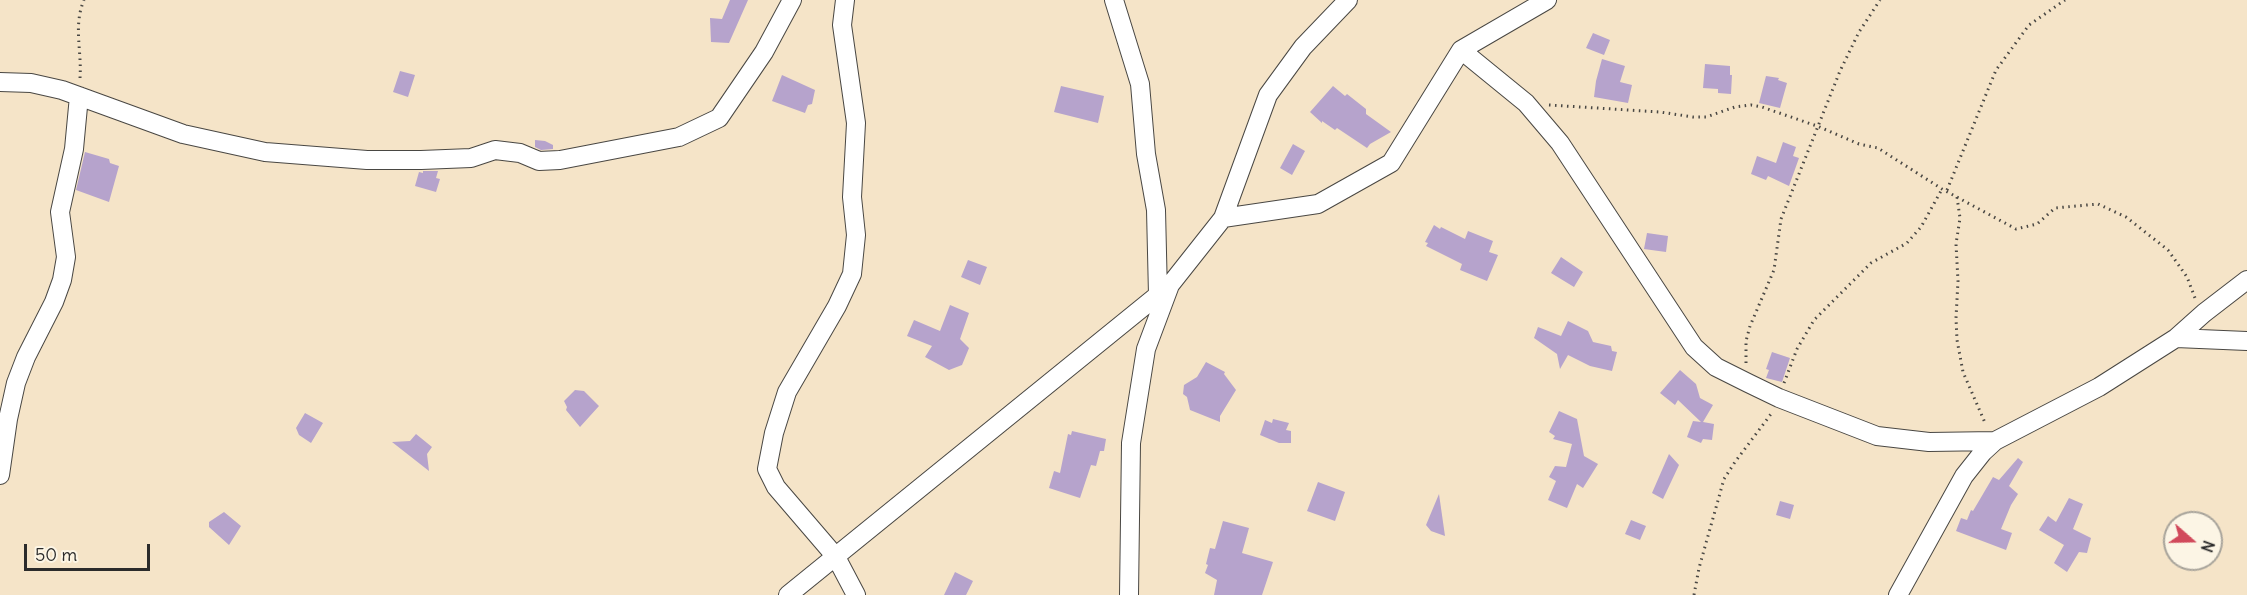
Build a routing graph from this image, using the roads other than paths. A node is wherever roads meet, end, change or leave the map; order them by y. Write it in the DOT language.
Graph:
graph roads {
  1 [pos="792,0"];
  2 [pos="845,0"];
  3 [pos="1114,0"];
  4 [pos="1348,0"];
  5 [pos="1547,0"];
  6 [pos="1461,50"];
  7 [pos="0,82"];
  8 [pos="79,96"];
  9 [pos="1223,218"];
  10 [pos="2247,280"];
  11 [pos="1164,290"];
  12 [pos="2176,338"];
  13 [pos="2247,341"];
  14 [pos="1995,441"];
  15 [pos="0,475"];
  16 [pos="836,557"];
  17 [pos="788,595"];
  18 [pos="856,595"];
  19 [pos="1129,595"];
  20 [pos="1898,595"];
  1 -- 8 [label="street"];
  2 -- 16 [label="street"];
  3 -- 11 [label="street"];
  4 -- 9 [label="street"];
  5 -- 6 [label="street"];
  6 -- 9 [label="street"];
  6 -- 14 [label="street"];
  7 -- 8 [label="street"];
  8 -- 15 [label="street"];
  9 -- 11 [label="street"];
  10 -- 12 [label="street"];
  11 -- 16 [label="street"];
  11 -- 19 [label="street"];
  12 -- 13 [label="street"];
  12 -- 14 [label="street"];
  14 -- 20 [label="street"];
  16 -- 17 [label="street"];
  16 -- 18 [label="street"];
}
